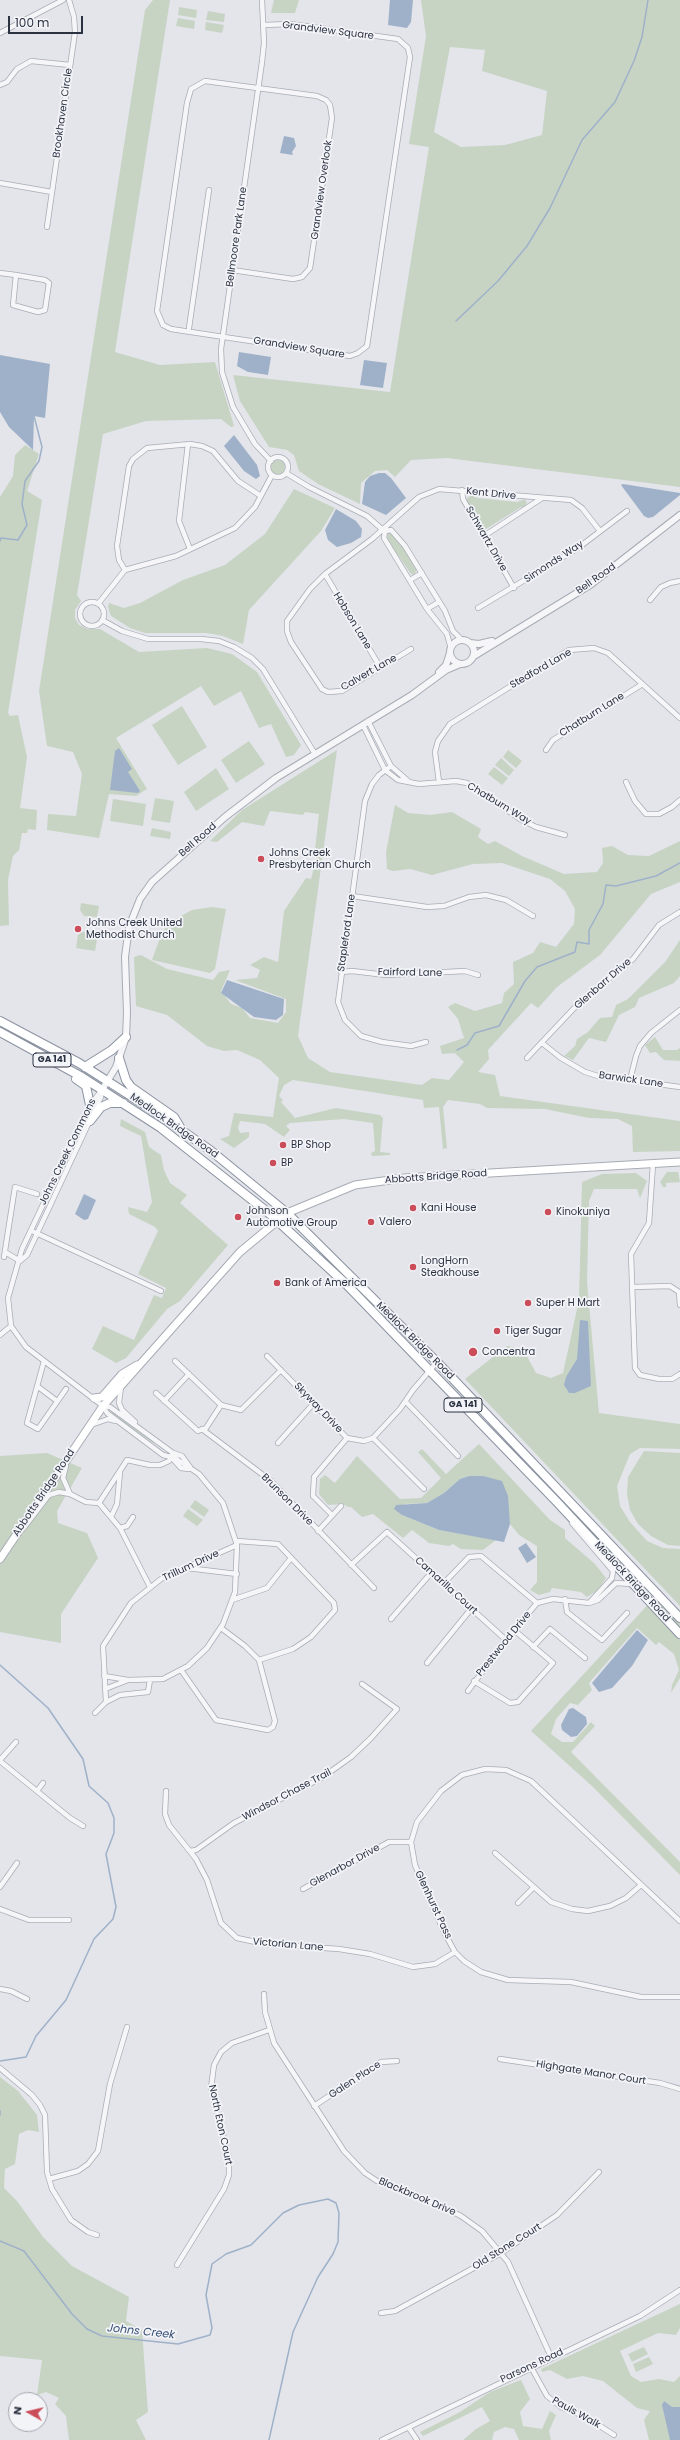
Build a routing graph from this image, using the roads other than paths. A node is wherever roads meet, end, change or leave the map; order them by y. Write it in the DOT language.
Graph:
graph roads {
  1 [pos="63,0"];
  2 [pos="69,0"];
  3 [pos="262,0"];
  4 [pos="264,25"];
  5 [pos="0,33"];
  6 [pos="70,64"];
  7 [pos="0,85"];
  8 [pos="258,88"];
  9 [pos="0,183"];
  10 [pos="209,190"];
  11 [pos="52,192"];
  12 [pos="47,228"];
  13 [pos="232,270"];
  14 [pos="0,273"];
  15 [pos="16,276"];
  16 [pos="189,328"];
  17 [pos="222,337"];
  18 [pos="188,444"];
  19 [pos="271,461"];
  20 [pos="286,473"];
  21 [pos="272,476"];
  22 [pos="462,490"];
  23 [pos="261,496"];
  24 [pos="542,498"];
  25 [pos="627,511"];
  26 [pos="680,515"];
  27 [pos="384,530"];
  28 [pos="600,532"];
  29 [pos="484,536"];
  30 [pos="190,550"];
  31 [pos="125,570"];
  32 [pos="422,573"];
  33 [pos="325,574"];
  34 [pos="410,580"];
  35 [pos="680,581"];
  36 [pos="514,588"];
  37 [pos="650,600"];
  38 [pos="439,602"];
  39 [pos="98,604"];
  40 [pos="478,608"];
  41 [pos="427,609"];
  42 [pos="102,620"];
  43 [pos="508,636"];
  44 [pos="462,640"];
  45 [pos="470,643"];
  46 [pos="411,649"];
  47 [pos="451,651"];
  48 [pos="474,656"];
  49 [pos="460,664"];
  50 [pos="380,667"];
  51 [pos="431,682"];
  52 [pos="641,685"];
  53 [pos="680,718"];
  54 [pos="365,723"];
  55 [pos="380,745"];
  56 [pos="374,747"];
  57 [pos="546,750"];
  58 [pos="315,754"];
  59 [pos="391,766"];
  60 [pos="385,770"];
  61 [pos="409,782"];
  62 [pos="439,782"];
  63 [pos="626,782"];
  64 [pos="680,800"];
  65 [pos="565,835"];
  66 [pos="352,896"];
  67 [pos="680,912"];
  68 [pos="534,916"];
  69 [pos="341,972"];
  70 [pos="478,975"];
  71 [pos="680,1010"];
  72 [pos="0,1021"];
  73 [pos="0,1032"];
  74 [pos="126,1037"];
  75 [pos="19,1042"];
  76 [pos="426,1042"];
  77 [pos="542,1043"];
  78 [pos="119,1058"];
  79 [pos="527,1058"];
  80 [pos="86,1067"];
  81 [pos="630,1080"];
  82 [pos="108,1081"];
  83 [pos="680,1087"];
  84 [pos="102,1090"];
  85 [pos="123,1103"];
  86 [pos="90,1105"];
  87 [pos="90,1121"];
  88 [pos="181,1130"];
  89 [pos="680,1162"];
  90 [pos="652,1164"];
  91 [pos="52,1185"];
  92 [pos="59,1188"];
  93 [pos="37,1194"];
  94 [pos="40,1210"];
  95 [pos="47,1213"];
  96 [pos="287,1213"];
  97 [pos="277,1220"];
  98 [pos="31,1231"];
  99 [pos="37,1234"];
  100 [pos="20,1261"];
  101 [pos="632,1287"];
  102 [pos="161,1291"];
  103 [pos="680,1291"];
  104 [pos="680,1306"];
  105 [pos="11,1326"];
  106 [pos="0,1335"];
  107 [pos="267,1356"];
  108 [pos="44,1361"];
  109 [pos="175,1361"];
  110 [pos="437,1362"];
  111 [pos="140,1363"];
  112 [pos="281,1370"];
  113 [pos="430,1370"];
  114 [pos="190,1374"];
  115 [pos="680,1374"];
  116 [pos="122,1385"];
  117 [pos="37,1386"];
  118 [pos="66,1389"];
  119 [pos="156,1393"];
  120 [pos="94,1398"];
  121 [pos="57,1401"];
  122 [pos="164,1401"];
  123 [pos="406,1402"];
  124 [pos="314,1403"];
  125 [pos="221,1405"];
  126 [pos="103,1406"];
  127 [pos="120,1422"];
  128 [pos="138,1426"];
  129 [pos="88,1427"];
  130 [pos="202,1429"];
  131 [pos="348,1438"];
  132 [pos="373,1438"];
  133 [pos="158,1441"];
  134 [pos="278,1443"];
  135 [pos="75,1446"];
  136 [pos="154,1448"];
  137 [pos="172,1456"];
  138 [pos="458,1456"];
  139 [pos="191,1469"];
  140 [pos="120,1472"];
  141 [pos="424,1489"];
  142 [pos="70,1494"];
  143 [pos="99,1503"];
  144 [pos="341,1506"];
  145 [pos="568,1513"];
  146 [pos="332,1515"];
  147 [pos="111,1517"];
  148 [pos="133,1517"];
  149 [pos="120,1528"];
  150 [pos="318,1531"];
  151 [pos="13,1538"];
  152 [pos="237,1543"];
  153 [pos="0,1558"];
  154 [pos="291,1558"];
  155 [pos="351,1565"];
  156 [pos="185,1568"];
  157 [pos="431,1573"];
  158 [pos="237,1574"];
  159 [pos="443,1584"];
  160 [pos="632,1584"];
  161 [pos="150,1588"];
  162 [pos="374,1588"];
  163 [pos="565,1599"];
  164 [pos="232,1600"];
  165 [pos="538,1603"];
  166 [pos="589,1603"];
  167 [pos="471,1609"];
  168 [pos="627,1613"];
  169 [pos="680,1618"];
  170 [pos="391,1619"];
  171 [pos="221,1628"];
  172 [pos="514,1630"];
  173 [pos="680,1634"];
  174 [pos="506,1640"];
  175 [pos="533,1647"];
  176 [pos="585,1658"];
  177 [pos="258,1660"];
  178 [pos="427,1663"];
  179 [pos="181,1670"];
  180 [pos="104,1676"];
  181 [pos="128,1680"];
  182 [pos="150,1680"];
  183 [pos="474,1681"];
  184 [pos="362,1684"];
  185 [pos="105,1689"];
  186 [pos="468,1691"];
  187 [pos="106,1702"];
  188 [pos="94,1713"];
  189 [pos="16,1742"];
  190 [pos="0,1760"];
  191 [pos="42,1783"];
  192 [pos="37,1791"];
  193 [pos="166,1791"];
  194 [pos="83,1826"];
  195 [pos="411,1842"];
  196 [pos="190,1851"];
  197 [pos="495,1853"];
  198 [pos="17,1863"];
  199 [pos="641,1885"];
  200 [pos="0,1887"];
  201 [pos="534,1887"];
  202 [pos="303,1889"];
  203 [pos="518,1903"];
  204 [pos="0,1909"];
  205 [pos="70,1920"];
  206 [pos="680,1921"];
  207 [pos="455,1952"];
  208 [pos="0,1989"];
  209 [pos="264,1994"];
  210 [pos="680,1997"];
  211 [pos="27,1999"];
  212 [pos="127,2027"];
  213 [pos="269,2030"];
  214 [pos="500,2060"];
  215 [pos="397,2061"];
  216 [pos="0,2068"];
  217 [pos="680,2089"];
  218 [pos="314,2106"];
  219 [pos="599,2172"];
  220 [pos="49,2179"];
  221 [pos="96,2235"];
  222 [pos="501,2253"];
  223 [pos="177,2265"];
  224 [pos="680,2290"];
  225 [pos="381,2313"];
  226 [pos="551,2357"];
  227 [pos="531,2368"];
  228 [pos="409,2428"];
  229 [pos="614,2435"];
  230 [pos="382,2440"];
  231 [pos="417,2440"];
  1 -- 5 [label="street"];
  2 -- 6 [label="street, Brookhaven Circle"];
  3 -- 4 [label="street, Bellmoore Park Lane"];
  4 -- 8 [label="street, Bellmoore Park Lane"];
  4 -- 17 [label="street, Grandview Square"];
  6 -- 7 [label="street"];
  6 -- 11 [label="street, Brookhaven Circle"];
  8 -- 13 [label="street, Bellmoore Park Lane"];
  8 -- 13 [label="street, Grandview Overlook"];
  8 -- 17 [label="street, Grandview Square"];
  9 -- 11 [label="street"];
  10 -- 16 [label="street"];
  11 -- 12 [label="street, Brookhaven Circle"];
  13 -- 17 [label="street, Bellmoore Park Lane"];
  14 -- 15 [label="street"];
  15 -- 15 [label="street"];
  17 -- 19 [label="street, Bellmoore Park Lane"];
  18 -- 23 [label="street"];
  18 -- 30 [label="street"];
  18 -- 31 [label="street"];
  19 -- 20 [label="street"];
  19 -- 21 [label="street"];
  20 -- 21 [label="street"];
  20 -- 27 [label="street"];
  21 -- 23 [label="street"];
  22 -- 24 [label="street, Kent Drive"];
  22 -- 27 [label="street, Kent Drive"];
  22 -- 29 [label="street, Schwartz Drive"];
  23 -- 30 [label="street"];
  24 -- 28 [label="street, Kent Drive"];
  24 -- 29 [label="street"];
  25 -- 28 [label="street, Simonds Way"];
  26 -- 43 [label="street, Bell Road"];
  27 -- 32 [label="street"];
  27 -- 33 [label="street, Calvert Lane"];
  27 -- 34 [label="street"];
  28 -- 36 [label="street, Simonds Way"];
  29 -- 36 [label="street, Schwartz Drive"];
  30 -- 31 [label="street"];
  31 -- 39 [label="street"];
  32 -- 34 [label="street"];
  32 -- 38 [label="street"];
  33 -- 50 [label="street, Hobson Lane"];
  33 -- 50 [label="street, Calvert Lane"];
  34 -- 41 [label="street"];
  35 -- 37 [label="street"];
  36 -- 40 [label="street, Simonds Way"];
  38 -- 41 [label="street"];
  38 -- 44 [label="street"];
  39 -- 42 [label="street"];
  39 -- 42 [label="street"];
  41 -- 47 [label="street"];
  42 -- 58 [label="street"];
  43 -- 45 [label="street, Bell Road"];
  43 -- 48 [label="street, Bell Road"];
  44 -- 45 [label="street, Bell Road"];
  44 -- 47 [label="street, Bell Road"];
  45 -- 48 [label="street"];
  46 -- 50 [label="street, Calvert Lane"];
  47 -- 49 [label="street"];
  47 -- 51 [label="street, Bell Road"];
  48 -- 49 [label="street, Bell Road"];
  49 -- 51 [label="street, Bell Road"];
  51 -- 54 [label="street, Bell Road"];
  52 -- 53 [label="street, Stedford Lane"];
  52 -- 57 [label="street, Chatburn Lane"];
  52 -- 62 [label="street, Stedford Lane"];
  54 -- 55 [label="street"];
  54 -- 56 [label="street"];
  54 -- 58 [label="street, Bell Road"];
  55 -- 56 [label="street"];
  55 -- 59 [label="street"];
  56 -- 60 [label="street"];
  58 -- 74 [label="street, Bell Road"];
  59 -- 60 [label="street, Stapleford Lane"];
  59 -- 61 [label="street"];
  60 -- 61 [label="street, Chatburn Way"];
  60 -- 66 [label="street, Stapleford Lane"];
  61 -- 62 [label="street, Chatburn Way"];
  62 -- 65 [label="street, Chatburn Way"];
  63 -- 64 [label="street"];
  66 -- 68 [label="street"];
  66 -- 69 [label="street, Stapleford Lane"];
  67 -- 77 [label="street, Glenbarr Drive"];
  69 -- 70 [label="street, Fairford Lane"];
  69 -- 76 [label="street, Stapleford Lane"];
  71 -- 81 [label="street"];
  72 -- 80 [label="highway, Medlock Bridge Road / GA 141"];
  73 -- 75 [label="highway, Medlock Bridge Road / GA 141"];
  74 -- 78 [label="street, Bell Road"];
  74 -- 80 [label="highway"];
  75 -- 84 [label="highway, Medlock Bridge Road / GA 141"];
  75 -- 86 [label="highway"];
  77 -- 79 [label="street, Glenbarr Drive"];
  77 -- 81 [label="street, Barwick Lane"];
  78 -- 82 [label="street, Bell Road"];
  78 -- 88 [label="highway"];
  80 -- 82 [label="highway, Medlock Bridge Road / GA 141"];
  81 -- 83 [label="street, Barwick Lane"];
  82 -- 84 [label="street, Bell Road"];
  82 -- 88 [label="highway, Medlock Bridge Road / GA 141"];
  84 -- 85 [label="highway, Medlock Bridge Road / GA 141"];
  84 -- 86 [label="street, Johns Creek Commons"];
  84 -- 87 [label="street, Johns Creek Commons"];
  85 -- 87 [label="highway"];
  85 -- 97 [label="highway, Medlock Bridge Road / GA 141"];
  86 -- 91 [label="street, Johns Creek Commons"];
  87 -- 92 [label="street, Johns Creek Commons"];
  88 -- 96 [label="highway, Medlock Bridge Road / GA 141"];
  89 -- 90 [label="main road, Abbotts Bridge Road"];
  90 -- 96 [label="main road, Abbotts Bridge Road"];
  90 -- 101 [label="street"];
  91 -- 92 [label="street"];
  91 -- 94 [label="street, Johns Creek Commons"];
  92 -- 95 [label="street, Johns Creek Commons"];
  93 -- 100 [label="street"];
  94 -- 95 [label="street"];
  94 -- 98 [label="street, Johns Creek Commons"];
  95 -- 99 [label="street, Johns Creek Commons"];
  96 -- 97 [label="main road, Abbotts Bridge Road"];
  96 -- 110 [label="highway, Medlock Bridge Road / GA 141"];
  97 -- 111 [label="main road, Abbotts Bridge Road"];
  97 -- 113 [label="highway, Medlock Bridge Road / GA 141"];
  98 -- 99 [label="street"];
  98 -- 100 [label="street, Johns Creek Commons"];
  99 -- 100 [label="street, Johns Creek Commons"];
  99 -- 102 [label="street"];
  100 -- 105 [label="street, Johns Creek Commons"];
  101 -- 103 [label="street"];
  101 -- 115 [label="street"];
  103 -- 104 [label="street"];
  105 -- 106 [label="street"];
  105 -- 108 [label="street, Johns Creek Commons"];
  107 -- 112 [label="street, Skyway Drive"];
  108 -- 117 [label="street"];
  108 -- 120 [label="street, Johns Creek Commons"];
  109 -- 114 [label="street"];
  110 -- 113 [label="street"];
  110 -- 169 [label="highway, Medlock Bridge Road / GA 141"];
  111 -- 116 [label="main road, Abbotts Bridge Road"];
  111 -- 120 [label="main road, Abbotts Bridge Road"];
  112 -- 124 [label="street, Skyway Drive"];
  112 -- 125 [label="street"];
  113 -- 123 [label="street"];
  113 -- 145 [label="highway, Medlock Bridge Road / GA 141"];
  114 -- 122 [label="street"];
  114 -- 125 [label="street"];
  116 -- 126 [label="main road, Abbotts Bridge Road"];
  116 -- 128 [label="street"];
  117 -- 121 [label="street"];
  117 -- 121 [label="street"];
  118 -- 121 [label="street"];
  119 -- 122 [label="street, Brunson Drive"];
  120 -- 126 [label="street, Johns Creek Commons"];
  122 -- 130 [label="street, Brunson Drive"];
  123 -- 132 [label="street"];
  123 -- 138 [label="street"];
  124 -- 131 [label="street, Skyway Drive"];
  124 -- 134 [label="street"];
  125 -- 130 [label="street"];
  126 -- 127 [label="street"];
  126 -- 128 [label="street"];
  126 -- 129 [label="main road, Abbotts Bridge Road"];
  127 -- 129 [label="street"];
  127 -- 136 [label="street"];
  128 -- 133 [label="street"];
  129 -- 135 [label="main road, Abbotts Bridge Road"];
  130 -- 150 [label="street, Brunson Drive"];
  131 -- 132 [label="street, Skyway Drive"];
  131 -- 146 [label="street"];
  132 -- 141 [label="street"];
  133 -- 136 [label="street"];
  133 -- 137 [label="street"];
  135 -- 142 [label="street"];
  135 -- 151 [label="main road, Abbotts Bridge Road"];
  136 -- 137 [label="street"];
  137 -- 139 [label="street"];
  137 -- 139 [label="street"];
  137 -- 140 [label="street"];
  139 -- 152 [label="street"];
  140 -- 143 [label="street"];
  140 -- 147 [label="street"];
  142 -- 143 [label="street"];
  142 -- 151 [label="street"];
  143 -- 147 [label="street"];
  144 -- 146 [label="street"];
  145 -- 160 [label="highway, Medlock Bridge Road / GA 141"];
  145 -- 166 [label="street, Medlock Bridge Road"];
  146 -- 150 [label="street"];
  147 -- 149 [label="street"];
  148 -- 149 [label="street"];
  149 -- 161 [label="street"];
  150 -- 155 [label="street, Brunson Drive"];
  151 -- 153 [label="main road, Abbotts Bridge Road"];
  152 -- 154 [label="street"];
  152 -- 156 [label="street, Trillum Drive"];
  152 -- 158 [label="street"];
  154 -- 164 [label="street"];
  154 -- 177 [label="street"];
  155 -- 157 [label="street, Camarilla Court"];
  155 -- 162 [label="street, Brunson Drive"];
  156 -- 158 [label="street"];
  156 -- 161 [label="street, Trillum Drive"];
  157 -- 159 [label="street, Camarilla Court"];
  157 -- 170 [label="street"];
  158 -- 164 [label="street"];
  159 -- 165 [label="street"];
  159 -- 167 [label="street, Camarilla Court"];
  160 -- 166 [label="street"];
  160 -- 173 [label="highway, Medlock Bridge Road / GA 141"];
  161 -- 180 [label="street, Trillum Drive"];
  163 -- 165 [label="street, Prestwood Drive"];
  163 -- 166 [label="street, Prestwood Drive"];
  163 -- 168 [label="street"];
  164 -- 171 [label="street"];
  165 -- 172 [label="street, Prestwood Drive"];
  167 -- 174 [label="street, Camarilla Court"];
  167 -- 178 [label="street"];
  171 -- 177 [label="street"];
  171 -- 179 [label="street"];
  172 -- 174 [label="street, Prestwood Drive"];
  172 -- 175 [label="street"];
  174 -- 183 [label="street, Prestwood Drive"];
  175 -- 176 [label="street"];
  175 -- 183 [label="street"];
  177 -- 179 [label="street"];
  179 -- 182 [label="street"];
  180 -- 181 [label="street"];
  180 -- 185 [label="street, Trillum Drive"];
  181 -- 182 [label="street"];
  181 -- 185 [label="street"];
  182 -- 187 [label="street"];
  183 -- 186 [label="street, Prestwood Drive"];
  184 -- 196 [label="street, Windsor Chase Trail"];
  185 -- 187 [label="street, Trillum Drive"];
  187 -- 188 [label="street"];
  189 -- 190 [label="street"];
  190 -- 192 [label="street"];
  191 -- 192 [label="street"];
  192 -- 194 [label="street"];
  193 -- 196 [label="street, Victorian Lane"];
  195 -- 199 [label="street, Glenhurst Pass"];
  195 -- 202 [label="street, Glenarbor Drive"];
  195 -- 207 [label="street, Glenhurst Pass"];
  196 -- 207 [label="street, Victorian Lane"];
  197 -- 201 [label="street"];
  198 -- 200 [label="street"];
  199 -- 201 [label="street"];
  199 -- 206 [label="street, Glenhurst Pass"];
  201 -- 203 [label="street"];
  204 -- 205 [label="street"];
  207 -- 210 [label="street, Glenhurst Pass"];
  208 -- 211 [label="street"];
  209 -- 213 [label="street, Blackbrook Drive"];
  212 -- 220 [label="street"];
  213 -- 218 [label="street, Blackbrook Drive"];
  213 -- 223 [label="street, North Eton Court"];
  214 -- 217 [label="street, Highgate Manor Court"];
  215 -- 218 [label="street, Galen Place"];
  216 -- 220 [label="street"];
  218 -- 222 [label="street, Blackbrook Drive"];
  219 -- 222 [label="street, Old Stone Court"];
  220 -- 221 [label="street"];
  222 -- 225 [label="street, Old Stone Court"];
  222 -- 226 [label="street, Blackbrook Drive"];
  224 -- 226 [label="street, Parsons Road"];
  226 -- 227 [label="street, Parsons Road"];
  227 -- 228 [label="street, Parsons Road"];
  227 -- 229 [label="street, Pauls Walk"];
  228 -- 230 [label="street, Parsons Road"];
  228 -- 231 [label="street"];
}
